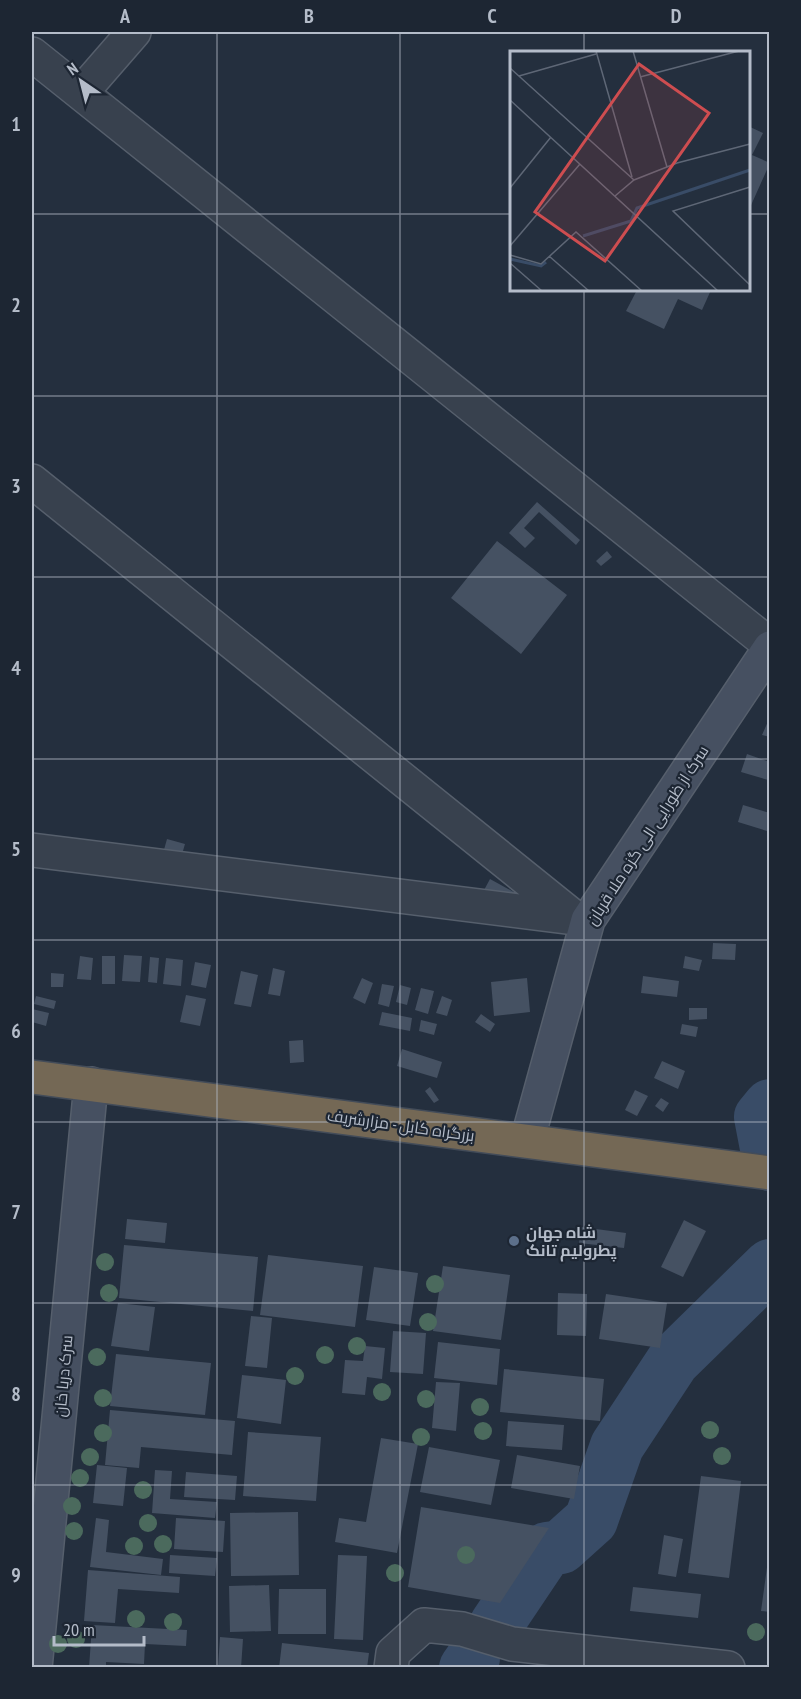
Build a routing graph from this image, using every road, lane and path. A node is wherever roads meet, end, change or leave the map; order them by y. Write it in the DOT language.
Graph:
graph roads {
  1 [pos="134,32"];
  2 [pos="32,54"];
  3 [pos="81,93"];
  4 [pos="32,481"];
  5 [pos="770,646"];
  6 [pos="32,850"];
  7 [pos="582,919"];
  8 [pos="32,1077"];
  9 [pos="91,1084"];
  10 [pos="527,1142"];
  11 [pos="770,1173"];
  12 [pos="34,1668"];
  13 [pos="391,1668"];
  14 [pos="728,1668"];
  1 -- 3 [label="street"];
  2 -- 3 [label="street"];
  3 -- 5 [label="street"];
  4 -- 7 [label="street"];
  5 -- 7 [label="street, سرک از ظورایی الی گزه ملا قربان"];
  6 -- 7 [label="street"];
  7 -- 10 [label="street, سرک از ظورایی الی گزه ملا قربان"];
  8 -- 9 [label="highway, بزرگراه کابل - مزارشریف"];
  9 -- 10 [label="highway, بزرگراه کابل - مزارشریف"];
  9 -- 12 [label="street, سرک دریا خان"];
  10 -- 11 [label="highway, بزرگراه کابل - مزارشریف"];
  13 -- 14 [label="street"];
}
